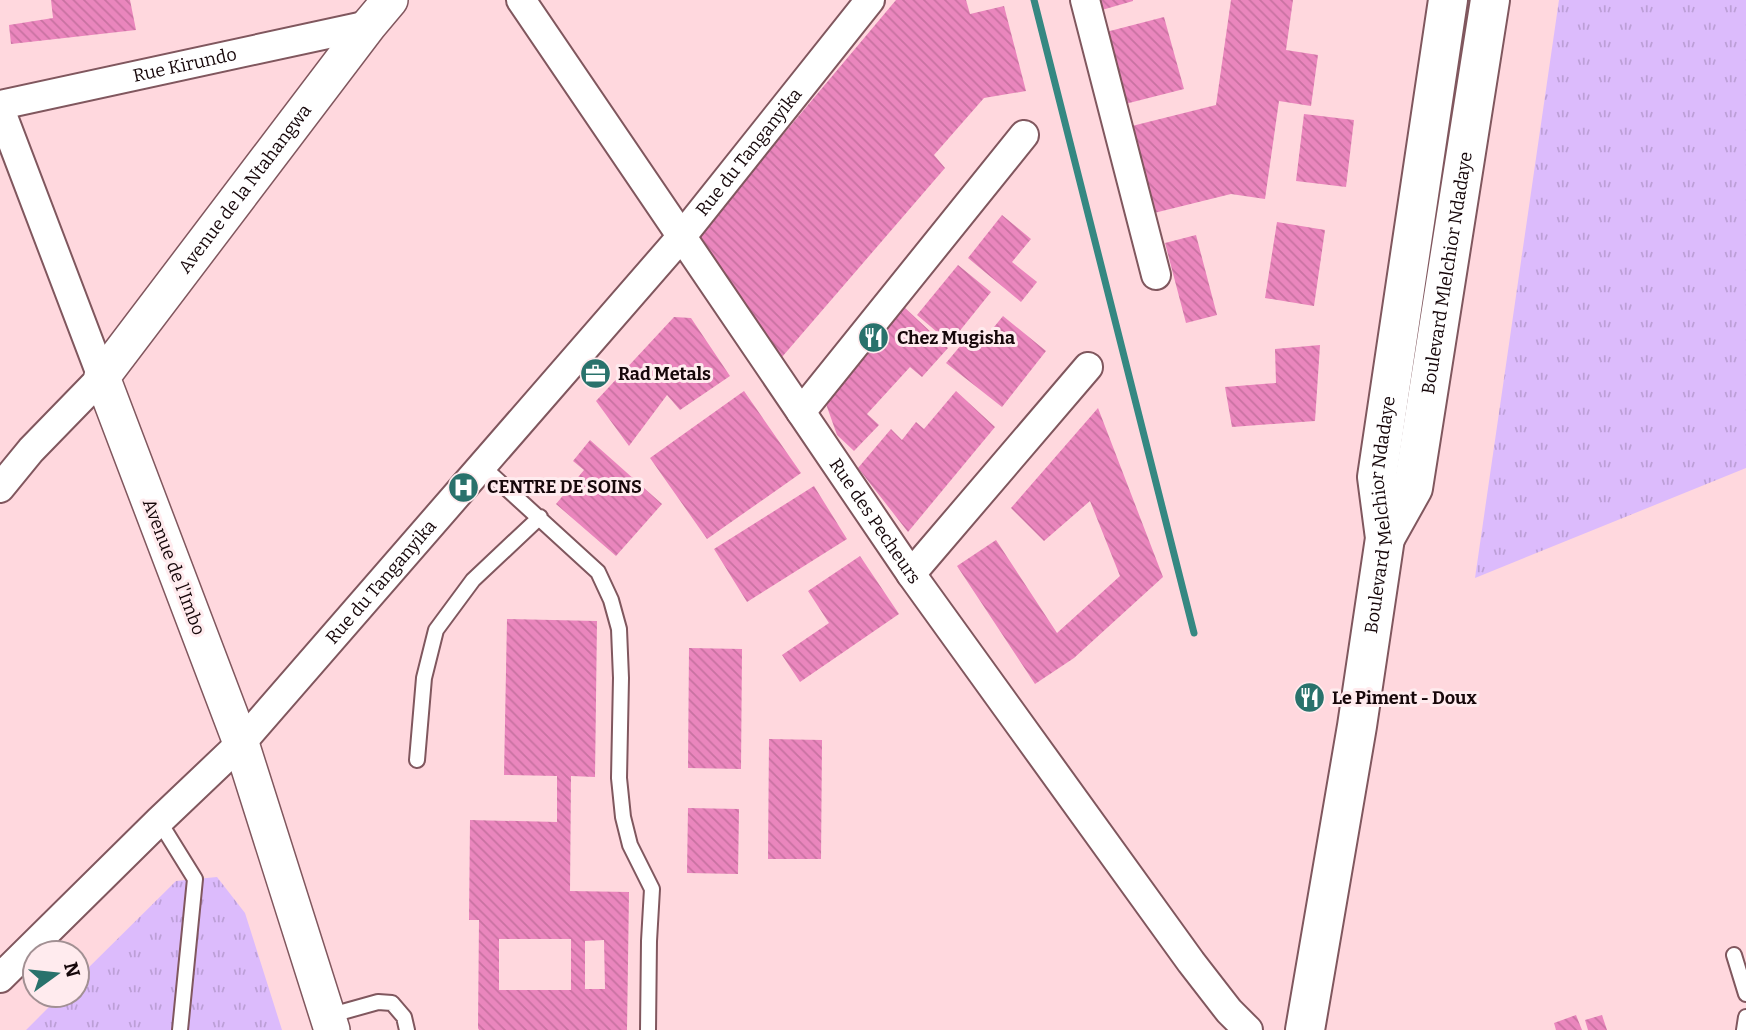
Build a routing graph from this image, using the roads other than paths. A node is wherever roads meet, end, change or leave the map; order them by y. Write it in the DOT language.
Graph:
graph roads {
  1 [pos="521,0"];
  2 [pos="870,0"];
  3 [pos="1085,0"];
  4 [pos="1448,0"];
  5 [pos="1490,0"];
  6 [pos="379,12"];
  7 [pos="0,107"];
  8 [pos="1024,135"];
  9 [pos="682,236"];
  10 [pos="1156,275"];
  11 [pos="1088,368"];
  12 [pos="102,377"];
  13 [pos="801,412"];
  14 [pos="31,450"];
  15 [pos="0,456"];
  16 [pos="482,466"];
  17 [pos="0,488"];
  18 [pos="540,517"];
  19 [pos="1385,538"];
  20 [pos="911,573"];
  21 [pos="241,743"];
  22 [pos="417,760"];
  23 [pos="159,821"];
  24 [pos="1734,955"];
  25 [pos="0,978"];
  26 [pos="1746,994"];
  27 [pos="1746,1017"];
  28 [pos="330,1023"];
  29 [pos="180,1030"];
  30 [pos="407,1030"];
  31 [pos="648,1030"];
  32 [pos="1248,1030"];
  33 [pos="1305,1030"];
  34 [pos="1744,1030"];
  1 -- 9 [label="street, Rue des Pecheurs"];
  2 -- 9 [label="street, Rue du Tanganyika"];
  3 -- 10 [label="street"];
  4 -- 19 [label="main road, Boulevard Melchior Ndadaye"];
  5 -- 19 [label="main road, Boulevard Mlelchior Ndadaye"];
  6 -- 7 [label="street, Rue Kirundo"];
  6 -- 12 [label="street, Avenue de la Ntahangwa"];
  7 -- 12 [label="street, Avenue de l'Imbo"];
  8 -- 13 [label="street"];
  9 -- 13 [label="street, Rue des Pecheurs"];
  9 -- 16 [label="street, Rue du Tanganyika"];
  11 -- 20 [label="street"];
  12 -- 14 [label="street"];
  12 -- 21 [label="street, Avenue de l'Imbo"];
  13 -- 20 [label="street, Rue des Pecheurs"];
  14 -- 15 [label="street"];
  14 -- 17 [label="street"];
  16 -- 18 [label="lane"];
  16 -- 21 [label="street, Rue du Tanganyika"];
  18 -- 22 [label="lane"];
  18 -- 31 [label="lane"];
  19 -- 33 [label="main road, Boulevard Melchior Ndadaye"];
  20 -- 32 [label="street, Rue des Pecheurs"];
  21 -- 23 [label="street, Rue du Tanganyika"];
  21 -- 28 [label="street, Avenue de l'Imbo"];
  23 -- 25 [label="street, Rue du Tanganyika"];
  23 -- 29 [label="lane"];
  24 -- 26 [label="lane"];
  27 -- 34 [label="lane"];
  28 -- 30 [label="lane"];
}
